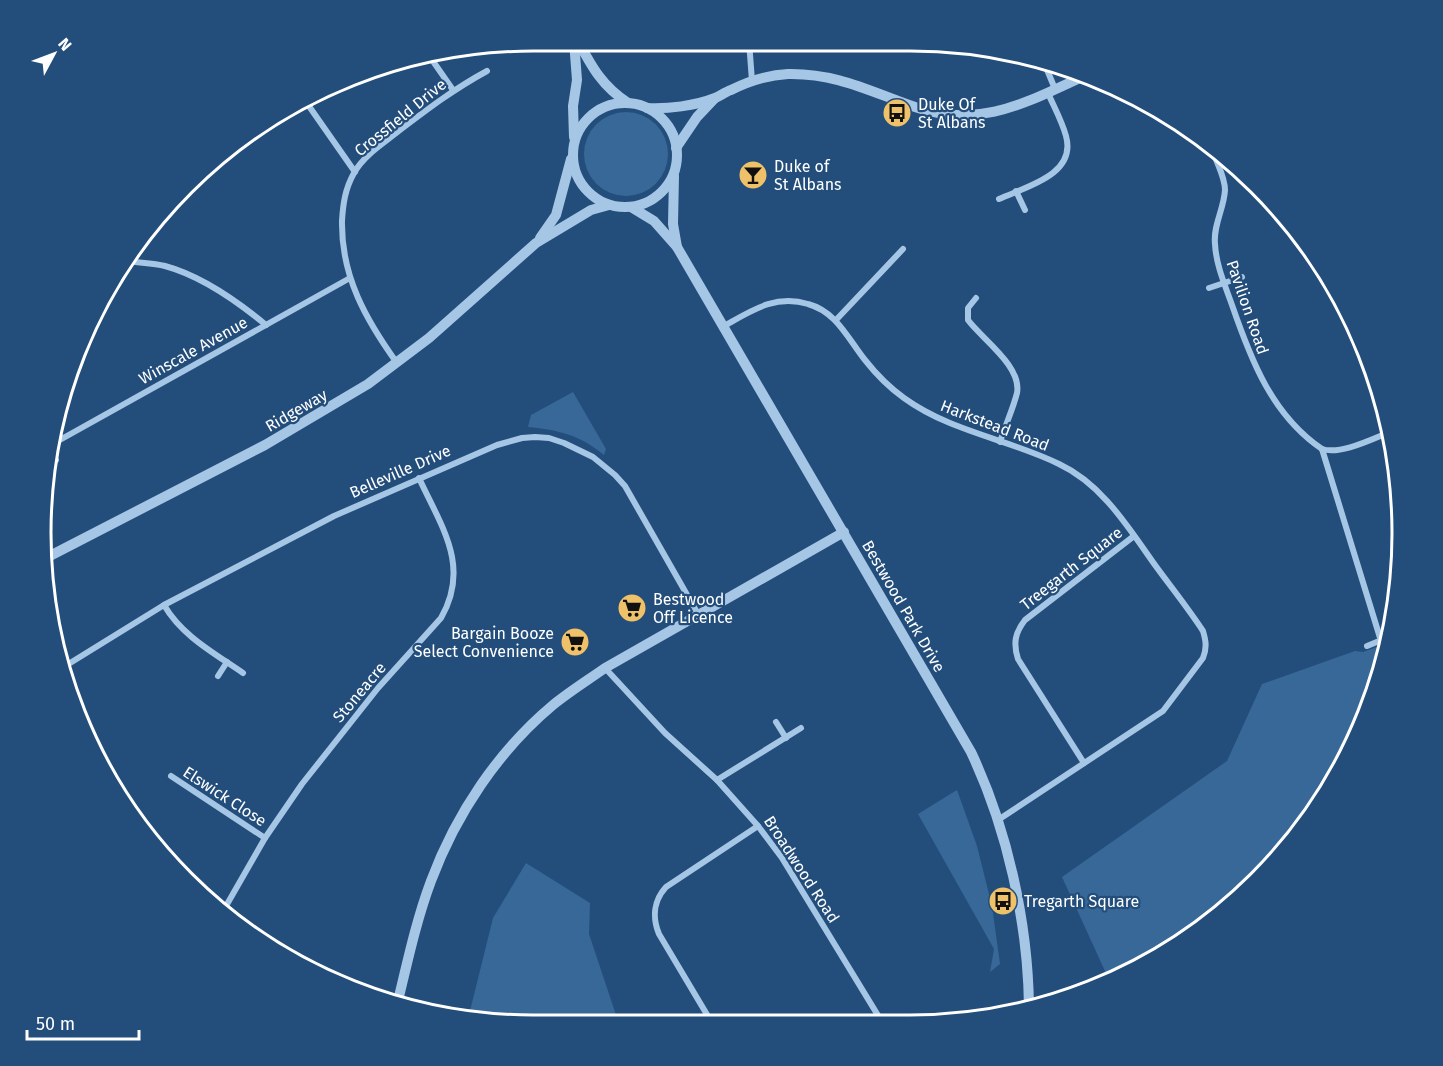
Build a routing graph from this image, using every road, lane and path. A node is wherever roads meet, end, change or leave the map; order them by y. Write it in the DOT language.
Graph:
graph roads {
  1 [pos="576,51"];
  2 [pos="582,51"];
  3 [pos="750,51"];
  4 [pos="433,61"];
  5 [pos="487,71"];
  6 [pos="1046,71"];
  7 [pos="752,81"];
  8 [pos="1074,81"];
  9 [pos="453,90"];
  10 [pos="1052,91"];
  11 [pos="714,99"];
  12 [pos="628,103"];
  13 [pos="309,107"];
  14 [pos="647,108"];
  15 [pos="575,141"];
  16 [pos="676,148"];
  17 [pos="573,154"];
  18 [pos="1217,162"];
  19 [pos="354,172"];
  20 [pos="674,174"];
  21 [pos="1016,191"];
  22 [pos="999,199"];
  23 [pos="609,205"];
  24 [pos="631,207"];
  25 [pos="1024,210"];
  26 [pos="536,243"];
  27 [pos="677,247"];
  28 [pos="903,249"];
  29 [pos="134,262"];
  30 [pos="1242,277"];
  31 [pos="350,278"];
  32 [pos="1224,283"];
  33 [pos="1209,288"];
  34 [pos="976,298"];
  35 [pos="836,320"];
  36 [pos="266,325"];
  37 [pos="724,326"];
  38 [pos="397,363"];
  39 [pos="1382,435"];
  40 [pos="60,441"];
  41 [pos="1000,442"];
  42 [pos="1322,449"];
  43 [pos="419,478"];
  44 [pos="844,532"];
  45 [pos="1134,536"];
  46 [pos="52,555"];
  47 [pos="164,605"];
  48 [pos="698,614"];
  49 [pos="1380,638"];
  50 [pos="1380,640"];
  51 [pos="1367,646"];
  52 [pos="227,662"];
  53 [pos="69,664"];
  54 [pos="605,668"];
  55 [pos="243,674"];
  56 [pos="218,676"];
  57 [pos="776,722"];
  58 [pos="801,728"];
  59 [pos="786,738"];
  60 [pos="1084,763"];
  61 [pos="171,776"];
  62 [pos="717,780"];
  63 [pos="997,820"];
  64 [pos="758,826"];
  65 [pos="265,838"];
  66 [pos="227,904"];
  67 [pos="399,996"];
  68 [pos="1029,1000"];
  69 [pos="707,1015"];
  70 [pos="878,1015"];
  1 -- 15 [label="street"];
  2 -- 12 [label="street"];
  3 -- 7 [label="street"];
  4 -- 9 [label="street"];
  5 -- 9 [label="street, Crossfield Drive"];
  6 -- 10 [label="street"];
  7 -- 10 [label="street"];
  7 -- 11 [label="street"];
  8 -- 10 [label="street"];
  9 -- 19 [label="street, Crossfield Drive"];
  10 -- 21 [label="street"];
  11 -- 14 [label="street"];
  11 -- 16 [label="street"];
  12 -- 14 [label="street"];
  12 -- 15 [label="street"];
  13 -- 19 [label="street"];
  14 -- 16 [label="street"];
  15 -- 17 [label="street"];
  16 -- 20 [label="street"];
  17 -- 23 [label="street"];
  17 -- 26 [label="street, Ridgeway"];
  18 -- 32 [label="street, Pavilion Road"];
  19 -- 31 [label="street, Crossfield Drive"];
  20 -- 24 [label="street"];
  20 -- 27 [label="street, Bestwood Park Drive"];
  21 -- 22 [label="street"];
  21 -- 25 [label="street"];
  23 -- 24 [label="street"];
  23 -- 26 [label="street, Ridgeway"];
  24 -- 27 [label="street, Bestwood Park Drive"];
  26 -- 38 [label="street, Ridgeway"];
  27 -- 37 [label="street, Bestwood Park Drive"];
  28 -- 35 [label="street"];
  29 -- 36 [label="street"];
  30 -- 32 [label="street"];
  31 -- 36 [label="street, Winscale Avenue"];
  31 -- 38 [label="street, Crossfield Drive"];
  32 -- 33 [label="street"];
  32 -- 42 [label="street, Pavilion Road"];
  34 -- 41 [label="street"];
  35 -- 37 [label="street, Harkstead Road"];
  35 -- 41 [label="street, Harkstead Road"];
  36 -- 40 [label="street, Winscale Avenue"];
  37 -- 44 [label="street, Bestwood Park Drive"];
  38 -- 46 [label="street, Ridgeway"];
  39 -- 42 [label="street"];
  41 -- 45 [label="street, Harkstead Road"];
  42 -- 49 [label="street"];
  43 -- 47 [label="street, Belleville Drive"];
  43 -- 48 [label="street, Belleville Drive"];
  43 -- 65 [label="street, Stoneacre"];
  44 -- 48 [label="street"];
  44 -- 63 [label="street, Bestwood Park Drive"];
  45 -- 60 [label="street, Treegarth Square"];
  45 -- 60 [label="street, Treegarth Square"];
  47 -- 52 [label="street"];
  47 -- 53 [label="street, Belleville Drive"];
  48 -- 54 [label="street"];
  50 -- 51 [label="street"];
  52 -- 55 [label="street"];
  52 -- 56 [label="street"];
  54 -- 62 [label="street, Broadwood Road"];
  54 -- 67 [label="street"];
  57 -- 59 [label="street"];
  58 -- 59 [label="street"];
  59 -- 62 [label="street"];
  60 -- 63 [label="street, Treegarth Square"];
  61 -- 65 [label="street, Elswick Close"];
  62 -- 64 [label="street, Broadwood Road"];
  63 -- 68 [label="street, Bestwood Park Drive"];
  64 -- 69 [label="street"];
  64 -- 70 [label="street, Broadwood Road"];
  65 -- 66 [label="street, Stoneacre"];
}
